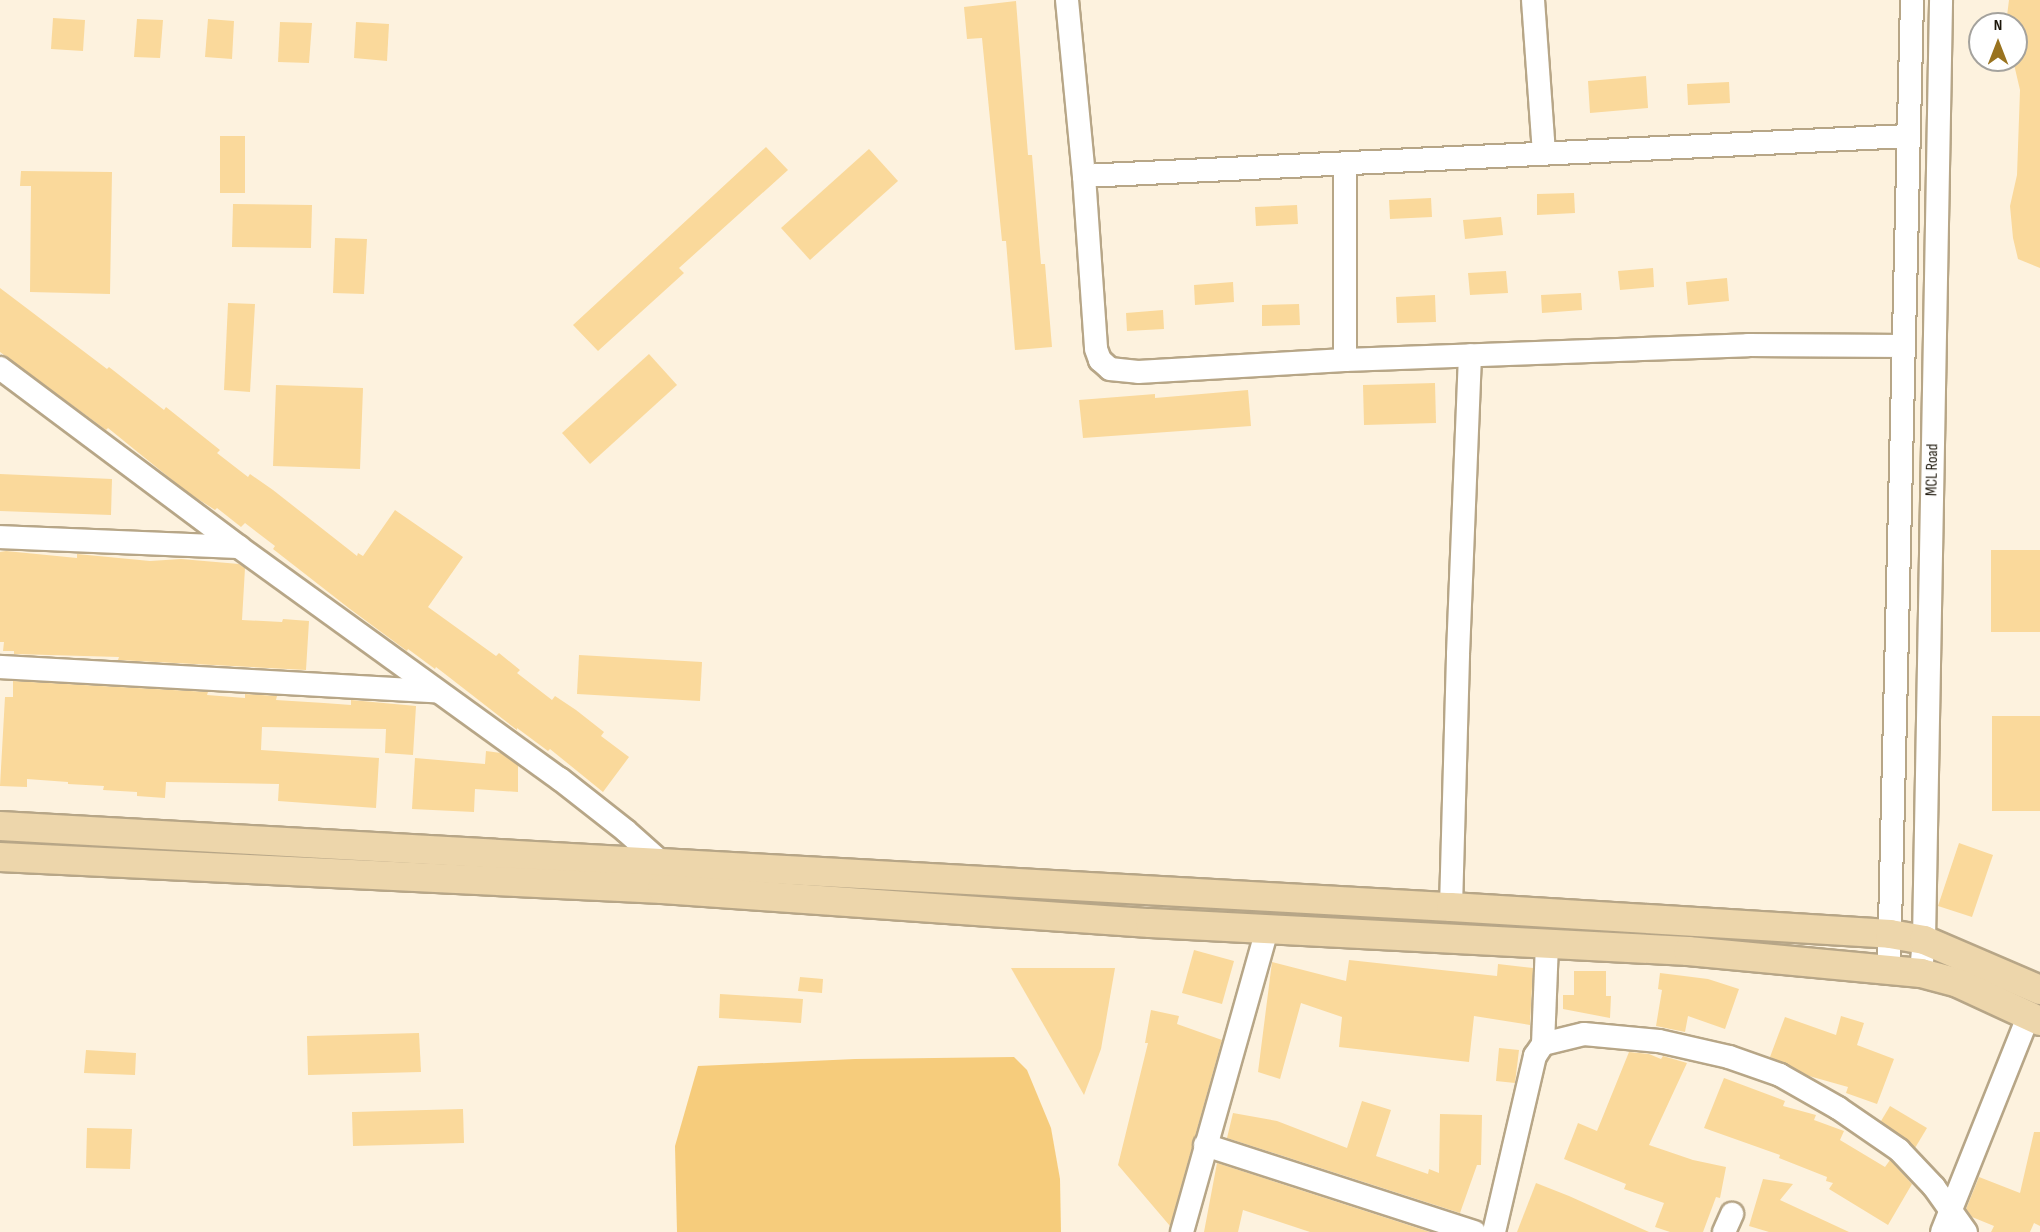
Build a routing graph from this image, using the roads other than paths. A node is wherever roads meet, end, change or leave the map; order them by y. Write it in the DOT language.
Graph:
graph roads {
  1 [pos="1067,0"];
  2 [pos="1533,0"];
  3 [pos="1912,0"];
  4 [pos="1941,0"];
  5 [pos="1909,136"];
  6 [pos="1544,153"];
  7 [pos="1345,163"];
  8 [pos="1084,176"];
  9 [pos="1904,346"];
  10 [pos="1470,355"];
  11 [pos="1345,360"];
  12 [pos="0,368"];
  13 [pos="0,537"];
  14 [pos="239,547"];
  15 [pos="0,667"];
  16 [pos="436,691"];
  17 [pos="0,826"];
  18 [pos="0,857"];
  19 [pos="663,876"];
  20 [pos="1451,907"];
  21 [pos="1267,929"];
  22 [pos="1890,934"];
  23 [pos="1924,940"];
  24 [pos="1547,945"];
  25 [pos="1889,968"];
  26 [pos="1921,974"];
  27 [pos="2036,1009"];
  28 [pos="1543,1044"];
  29 [pos="1205,1145"];
  30 [pos="1950,1210"];
  31 [pos="1182,1232"];
  32 [pos="1474,1232"];
  33 [pos="1494,1232"];
  34 [pos="1942,1232"];
  35 [pos="1966,1232"];
  1 -- 8 [label="street"];
  2 -- 6 [label="street"];
  3 -- 5 [label="street, MCL Road"];
  4 -- 23 [label="street, MCL Road"];
  5 -- 6 [label="street"];
  5 -- 9 [label="street, MCL Road"];
  6 -- 7 [label="street"];
  7 -- 8 [label="street"];
  7 -- 11 [label="street"];
  8 -- 11 [label="street"];
  9 -- 10 [label="street"];
  9 -- 22 [label="street, MCL Road"];
  10 -- 11 [label="street"];
  10 -- 20 [label="street"];
  12 -- 14 [label="street"];
  13 -- 14 [label="street"];
  14 -- 16 [label="street"];
  15 -- 16 [label="street"];
  16 -- 19 [label="street"];
  17 -- 19 [label="main road"];
  18 -- 19 [label="main road"];
  19 -- 20 [label="main road"];
  19 -- 21 [label="main road"];
  20 -- 22 [label="main road"];
  21 -- 24 [label="main road"];
  21 -- 29 [label="street"];
  22 -- 23 [label="main road"];
  22 -- 25 [label="street, MCL Road"];
  23 -- 26 [label="street, MCL Road"];
  23 -- 27 [label="main road"];
  24 -- 25 [label="main road"];
  24 -- 28 [label="street"];
  25 -- 26 [label="main road"];
  26 -- 27 [label="main road"];
  27 -- 30 [label="street"];
  28 -- 30 [label="street"];
  28 -- 33 [label="street"];
  29 -- 31 [label="street"];
  29 -- 32 [label="street"];
  30 -- 34 [label="street"];
  30 -- 35 [label="street"];
}
